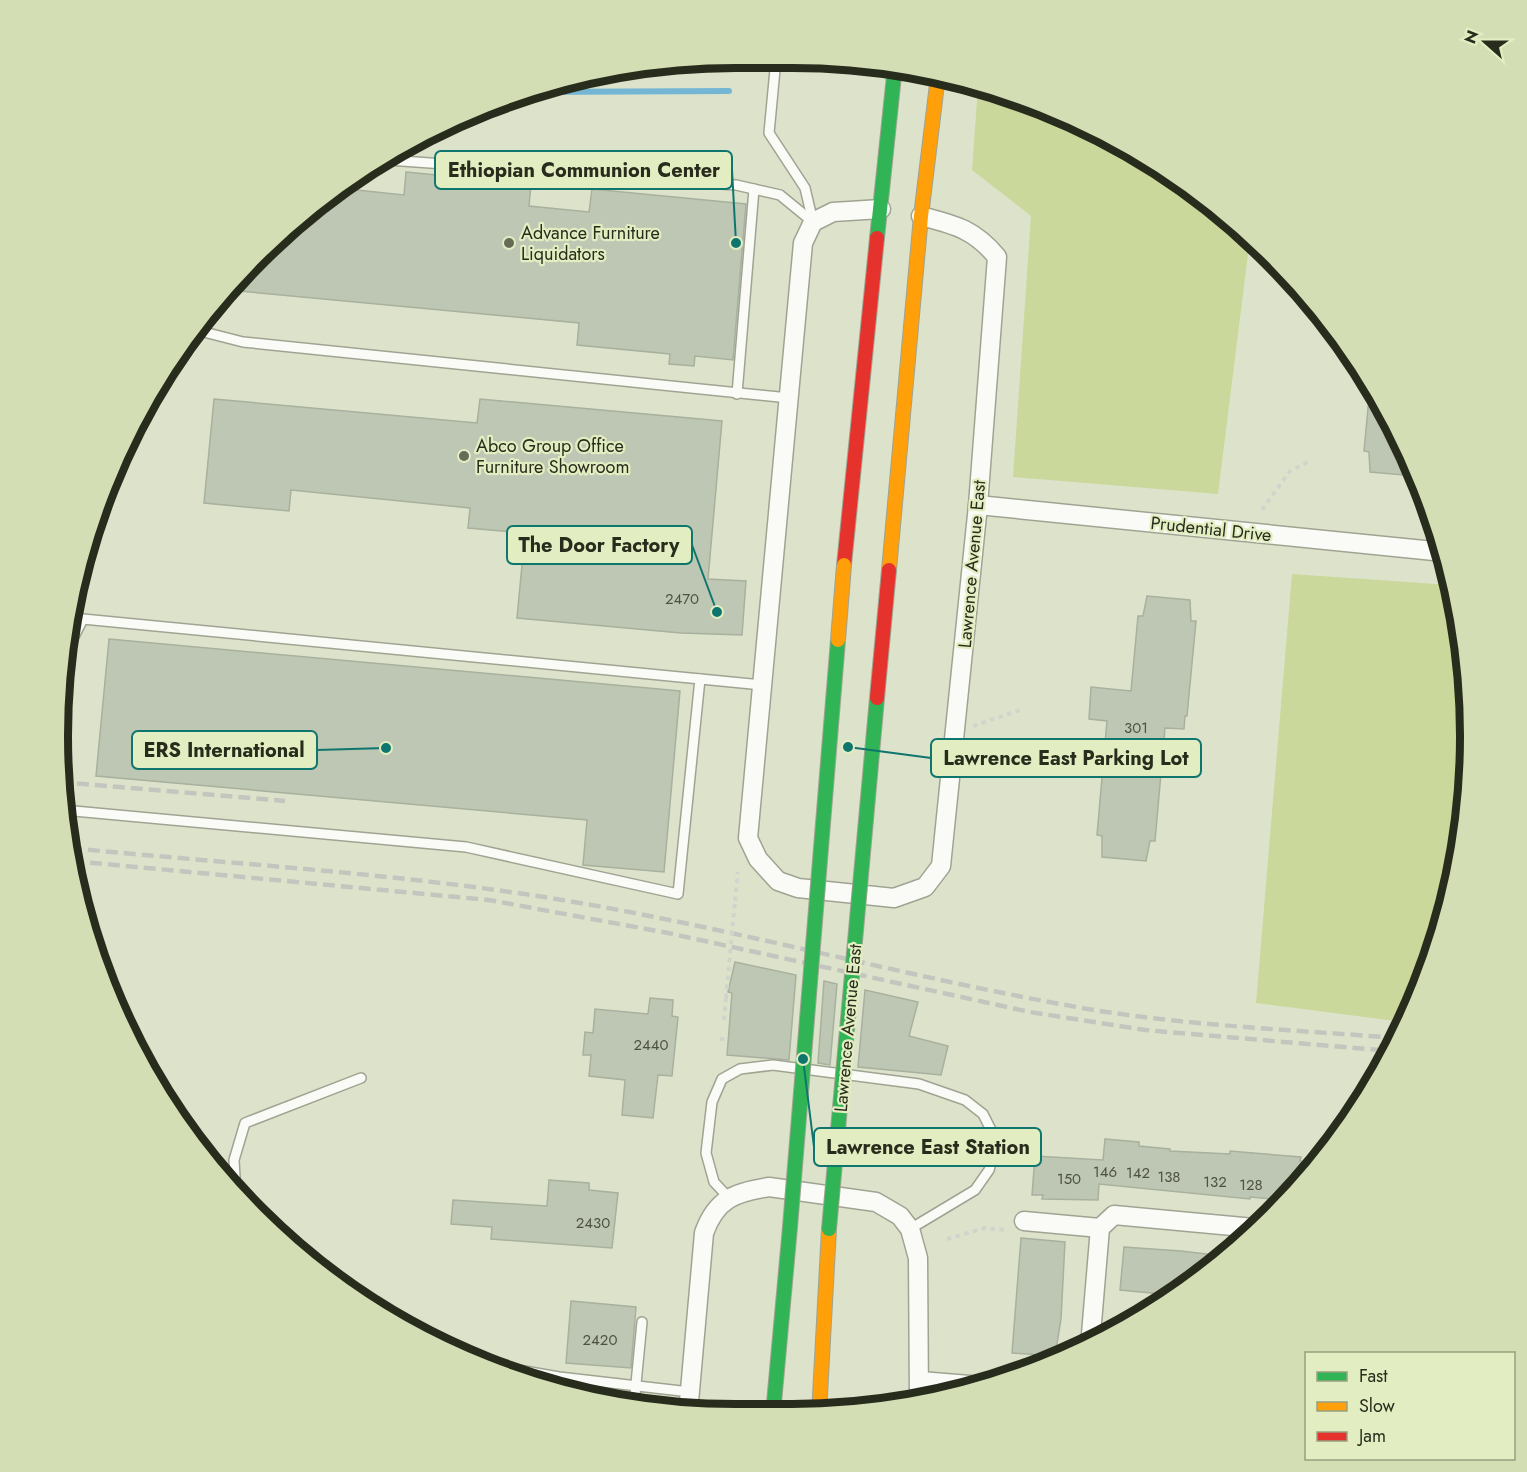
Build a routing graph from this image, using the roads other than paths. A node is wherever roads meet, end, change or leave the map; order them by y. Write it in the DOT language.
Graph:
graph roads {
  1 [pos="775,68"];
  2 [pos="894,76"];
  3 [pos="937,84"];
  4 [pos="396,161"];
  5 [pos="754,189"];
  6 [pos="881,209"];
  7 [pos="921,216"];
  8 [pos="813,222"];
  9 [pos="204,332"];
  10 [pos="737,394"];
  11 [pos="789,398"];
  12 [pos="978,505"];
  13 [pos="1433,551"];
  14 [pos="76,634"];
  15 [pos="700,679"];
  16 [pos="762,685"];
  17 [pos="72,811"];
  18 [pos="360,1078"];
  19 [pos="235,1179"];
  20 [pos="729,1198"];
  21 [pos="1024,1221"];
  22 [pos="1245,1227"];
  23 [pos="1100,1228"];
  24 [pos="910,1229"];
  25 [pos="642,1322"];
  26 [pos="1091,1334"];
  27 [pos="524,1370"];
  28 [pos="920,1381"];
  29 [pos="956,1384"];
  30 [pos="637,1386"];
  31 [pos="690,1392"];
  32 [pos="919,1392"];
  33 [pos="635,1397"];
  34 [pos="689,1403"];
  35 [pos="820,1403"];
  36 [pos="774,1404"];
  1 -- 8 [label="lane"];
  2 -- 6 [label="main road"];
  3 -- 7 [label="main road, Lawrence Avenue East"];
  4 -- 5 [label="lane"];
  5 -- 8 [label="lane"];
  5 -- 10 [label="lane"];
  6 -- 8 [label="street"];
  6 -- 36 [label="main road, bridge"];
  7 -- 12 [label="street, Lawrence Avenue East"];
  7 -- 35 [label="main road, Lawrence Avenue East, bridge"];
  8 -- 11 [label="street, Lawrence Avenue East"];
  9 -- 10 [label="lane"];
  10 -- 11 [label="lane"];
  11 -- 16 [label="street, Lawrence Avenue East"];
  12 -- 13 [label="street, Prudential Drive"];
  12 -- 16 [label="street, Lawrence Avenue East"];
  14 -- 15 [label="lane"];
  15 -- 16 [label="lane"];
  15 -- 17 [label="lane"];
  18 -- 19 [label="lane"];
  20 -- 24 [label="street"];
  20 -- 24 [label="lane"];
  20 -- 31 [label="street"];
  21 -- 23 [label="street"];
  22 -- 23 [label="street"];
  23 -- 26 [label="street"];
  24 -- 28 [label="street"];
  25 -- 30 [label="lane"];
  27 -- 30 [label="lane"];
  28 -- 29 [label="street"];
  28 -- 32 [label="street"];
  30 -- 31 [label="lane"];
  30 -- 33 [label="lane"];
  31 -- 34 [label="street"];
}
